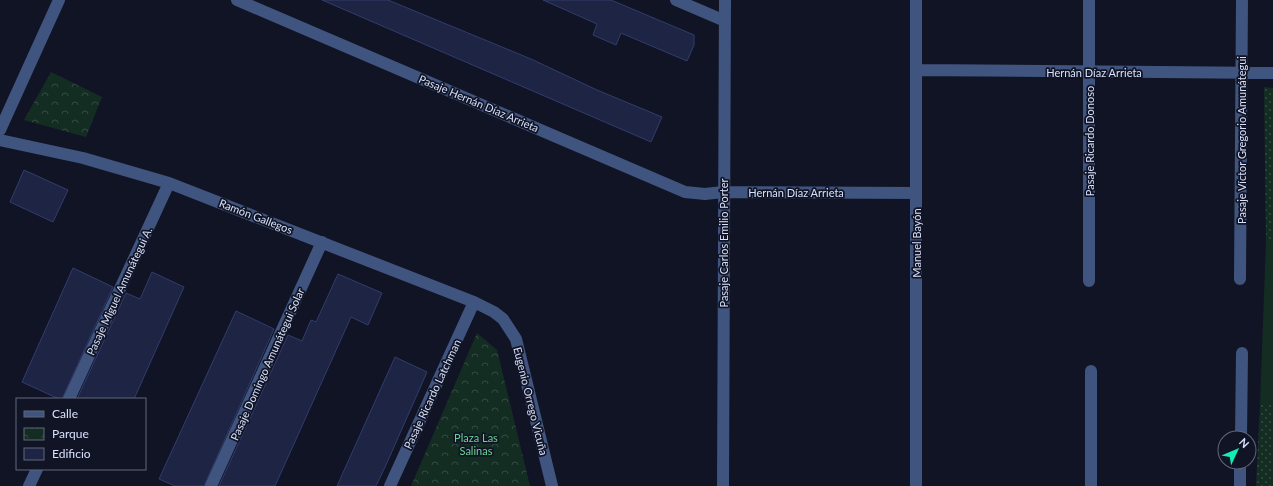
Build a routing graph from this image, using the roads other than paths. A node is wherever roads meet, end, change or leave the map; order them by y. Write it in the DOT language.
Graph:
graph roads {
  1 [pos="59,0"];
  2 [pos="238,0"];
  3 [pos="676,0"];
  4 [pos="725,0"];
  5 [pos="916,0"];
  6 [pos="1089,0"];
  7 [pos="1242,0"];
  8 [pos="725,21"];
  9 [pos="916,70"];
  10 [pos="1089,72"];
  11 [pos="1242,72"];
  12 [pos="1273,72"];
  13 [pos="0,130"];
  14 [pos="0,140"];
  15 [pos="169,182"];
  16 [pos="723,192"];
  17 [pos="916,193"];
  18 [pos="322,242"];
  19 [pos="1240,279"];
  20 [pos="1089,281"];
  21 [pos="474,302"];
  22 [pos="503,319"];
  23 [pos="1242,353"];
  24 [pos="1091,371"];
  25 [pos="70,398"];
  26 [pos="1241,430"];
  27 [pos="37,470"];
  28 [pos="1240,470"];
  29 [pos="29,486"];
  30 [pos="211,486"];
  31 [pos="390,486"];
  32 [pos="552,486"];
  33 [pos="723,486"];
  34 [pos="916,486"];
  35 [pos="1091,486"];
  36 [pos="1240,486"];
  1 -- 13 [label="street"];
  2 -- 16 [label="street, Pasaje Hernán Díaz Arrieta"];
  3 -- 8 [label="street"];
  4 -- 8 [label="street, Pasaje Carlos Emilio Porter"];
  5 -- 9 [label="street, Manuel Bayón"];
  6 -- 10 [label="street, Pasaje Ricardo Donoso"];
  7 -- 11 [label="street, Pasaje Víctor Gregorio Amunátegui"];
  8 -- 16 [label="street, Pasaje Carlos Emilio Porter"];
  9 -- 10 [label="street, Hernán Díaz Arrieta"];
  9 -- 17 [label="street, Manuel Bayón"];
  10 -- 11 [label="street, Hernán Díaz Arrieta"];
  10 -- 20 [label="street, Pasaje Ricardo Donoso"];
  11 -- 12 [label="street, Hernán Díaz Arrieta"];
  11 -- 19 [label="street, Pasaje Víctor Gregorio Amunátegui"];
  14 -- 15 [label="street, Ramón Gallegos"];
  15 -- 18 [label="street, Ramón Gallegos"];
  15 -- 25 [label="street, Pasaje Miguel Amunátegui A."];
  16 -- 17 [label="street, Hernán Díaz Arrieta"];
  16 -- 33 [label="street, Pasaje Carlos Emilio Porter"];
  17 -- 34 [label="street, Manuel Bayón"];
  18 -- 21 [label="street, Ramón Gallegos"];
  18 -- 30 [label="street, Pasaje Domingo Amunátegui Solar"];
  21 -- 22 [label="street, Ramón Gallegos"];
  21 -- 31 [label="street, Pasaje Ricardo Latchman"];
  22 -- 32 [label="street, Eugenio Orrego Vicuña"];
  23 -- 26 [label="street"];
  24 -- 35 [label="street"];
  27 -- 29 [label="street"];
  28 -- 36 [label="street"];
}
